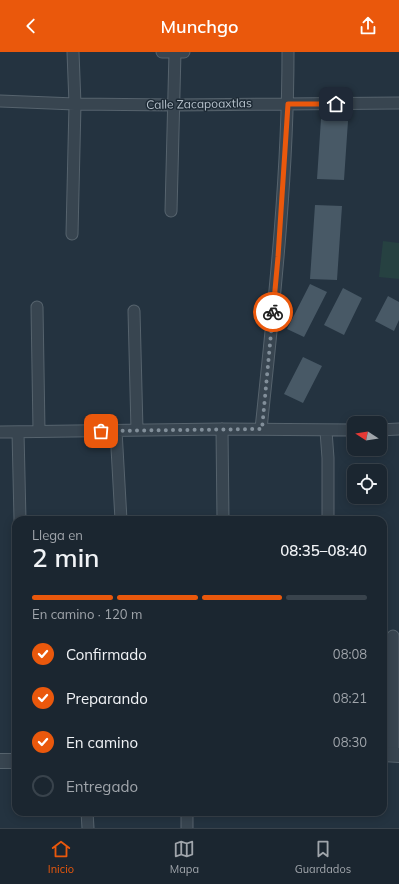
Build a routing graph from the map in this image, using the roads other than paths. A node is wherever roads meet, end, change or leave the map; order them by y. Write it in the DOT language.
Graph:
graph roads {
  1 [pos="73,52"];
  2 [pos="162,52"];
  3 [pos="175,52"];
  4 [pos="184,52"];
  5 [pos="288,52"];
  6 [pos="0,101"];
  7 [pos="399,103"];
  8 [pos="75,104"];
  9 [pos="288,104"];
  10 [pos="174,105"];
  11 [pos="171,211"];
  12 [pos="72,234"];
  13 [pos="37,307"];
  14 [pos="134,311"];
  15 [pos="222,429"];
  16 [pos="262,429"];
  17 [pos="399,429"];
  18 [pos="116,430"];
  19 [pos="137,430"];
  20 [pos="347,430"];
  21 [pos="387,430"];
  22 [pos="326,431"];
  23 [pos="0,432"];
  24 [pos="18,432"];
  25 [pos="39,432"];
  26 [pos="20,516"];
  27 [pos="121,516"];
  28 [pos="223,516"];
  29 [pos="328,516"];
  30 [pos="393,636"];
  31 [pos="392,754"];
  32 [pos="0,761"];
  33 [pos="12,761"];
  34 [pos="87,816"];
  35 [pos="187,816"];
  36 [pos="88,828"];
  37 [pos="187,828"];
  1 -- 8 [label="street"];
  2 -- 3 [label="street"];
  3 -- 4 [label="street"];
  3 -- 10 [label="street"];
  5 -- 9 [label="street"];
  6 -- 8 [label="street, Calle Zacapoaxtlas"];
  7 -- 9 [label="street, Calle Zacapoaxtlas"];
  8 -- 10 [label="street, Calle Zacapoaxtlas"];
  8 -- 12 [label="street"];
  9 -- 10 [label="street, Calle Zacapoaxtlas"];
  9 -- 16 [label="street"];
  10 -- 11 [label="street"];
  13 -- 25 [label="street"];
  14 -- 19 [label="street"];
  15 -- 16 [label="street"];
  15 -- 19 [label="street"];
  15 -- 28 [label="street"];
  16 -- 22 [label="street"];
  17 -- 21 [label="street"];
  18 -- 19 [label="street"];
  18 -- 25 [label="street"];
  18 -- 27 [label="street"];
  20 -- 22 [label="street"];
  22 -- 29 [label="street"];
  23 -- 24 [label="street"];
  24 -- 25 [label="street"];
  24 -- 26 [label="street"];
  30 -- 31 [label="street"];
  32 -- 33 [label="street"];
  34 -- 36 [label="street"];
  35 -- 37 [label="street"];
}
